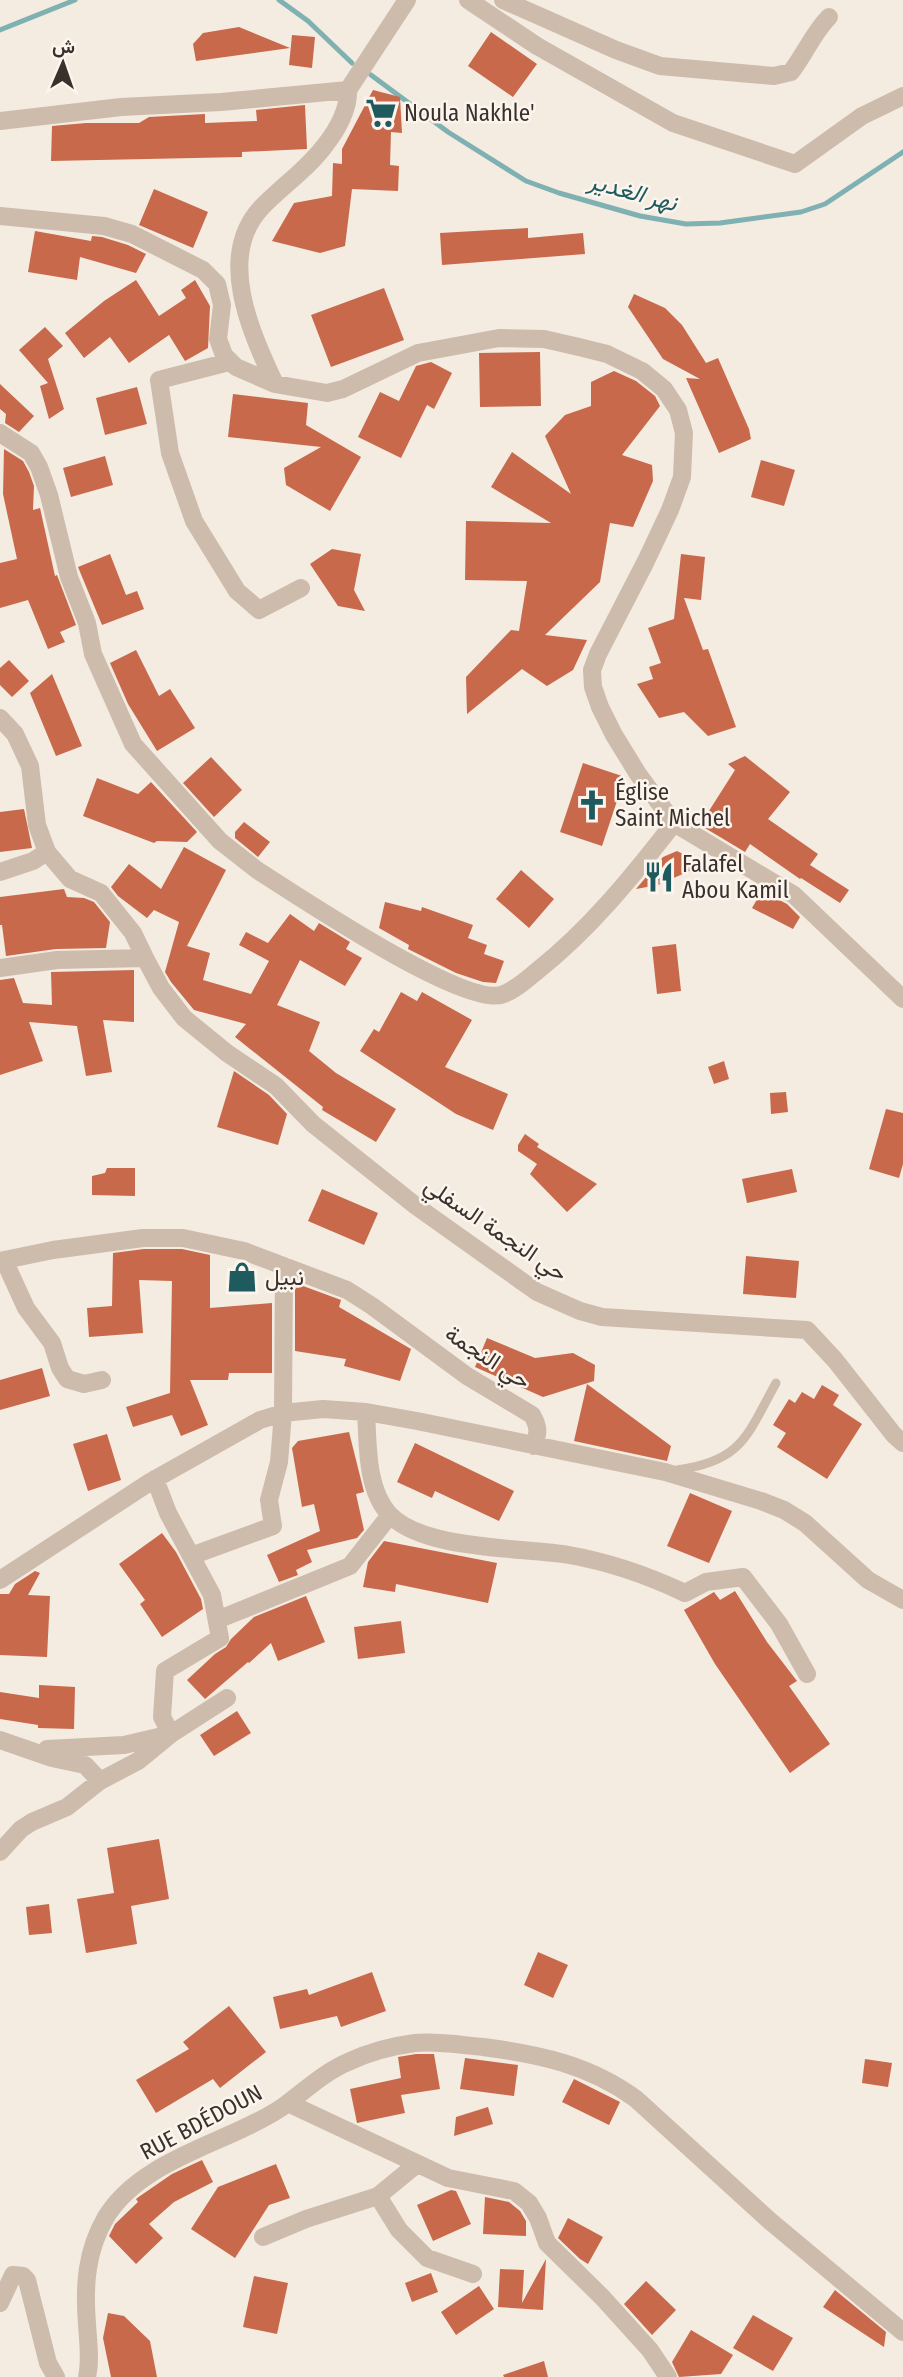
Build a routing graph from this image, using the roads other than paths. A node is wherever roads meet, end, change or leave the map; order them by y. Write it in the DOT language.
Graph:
graph roads {
  1 [pos="407,0"];
  2 [pos="468,0"];
  3 [pos="503,0"];
  4 [pos="829,17"];
  5 [pos="348,90"];
  6 [pos="903,96"];
  7 [pos="0,121"];
  8 [pos="0,216"];
  9 [pos="229,362"];
  10 [pos="275,384"];
  11 [pos="0,433"];
  12 [pos="301,588"];
  13 [pos="0,718"];
  14 [pos="674,823"];
  15 [pos="47,852"];
  16 [pos="0,872"];
  17 [pos="145,958"];
  18 [pos="0,968"];
  19 [pos="903,999"];
  20 [pos="2,1261"];
  21 [pos="284,1266"];
  22 [pos="102,1380"];
  23 [pos="776,1382"];
  24 [pos="366,1412"];
  25 [pos="282,1413"];
  26 [pos="903,1443"];
  27 [pos="533,1446"];
  28 [pos="665,1472"];
  29 [pos="155,1479"];
  30 [pos="390,1515"];
  31 [pos="191,1556"];
  32 [pos="0,1580"];
  33 [pos="903,1600"];
  34 [pos="217,1620"];
  35 [pos="807,1674"];
  36 [pos="227,1698"];
  37 [pos="171,1734"];
  38 [pos="0,1740"];
  39 [pos="30,1749"];
  40 [pos="100,1781"];
  41 [pos="0,1852"];
  42 [pos="288,2103"];
  43 [pos="417,2164"];
  44 [pos="377,2196"];
  45 [pos="263,2237"];
  46 [pos="473,2274"];
  47 [pos="0,2302"];
  48 [pos="903,2332"];
  49 [pos="56,2377"];
  50 [pos="87,2377"];
  51 [pos="668,2377"];
  1 -- 5 [label="street"];
  2 -- 6 [label="street"];
  3 -- 4 [label="street"];
  5 -- 7 [label="street"];
  5 -- 10 [label="street"];
  8 -- 9 [label="street"];
  9 -- 10 [label="street"];
  9 -- 12 [label="street"];
  10 -- 14 [label="street"];
  11 -- 14 [label="street"];
  13 -- 15 [label="street"];
  14 -- 19 [label="street"];
  15 -- 16 [label="street"];
  15 -- 17 [label="street, حي النجمة السفلي"];
  17 -- 18 [label="street"];
  17 -- 26 [label="street, حي النجمة السفلي"];
  20 -- 21 [label="street, حي النجمة"];
  20 -- 22 [label="street"];
  21 -- 25 [label="street"];
  21 -- 27 [label="street, حي النجمة"];
  23 -- 28 [label="lane"];
  24 -- 25 [label="street"];
  24 -- 27 [label="street"];
  24 -- 30 [label="street"];
  25 -- 29 [label="street"];
  25 -- 31 [label="street"];
  27 -- 28 [label="street"];
  28 -- 33 [label="street"];
  29 -- 31 [label="street"];
  29 -- 32 [label="street"];
  30 -- 34 [label="street"];
  30 -- 35 [label="street"];
  31 -- 34 [label="street"];
  34 -- 37 [label="street"];
  36 -- 37 [label="street"];
  37 -- 39 [label="street"];
  37 -- 40 [label="street"];
  38 -- 39 [label="street"];
  39 -- 40 [label="street"];
  40 -- 41 [label="street"];
  42 -- 43 [label="street"];
  42 -- 48 [label="street, RUE BDÉDOUN"];
  42 -- 50 [label="street, RUE BDÉDOUN"];
  43 -- 44 [label="street"];
  43 -- 51 [label="street"];
  44 -- 45 [label="street"];
  44 -- 46 [label="street"];
  47 -- 49 [label="street"];
}
